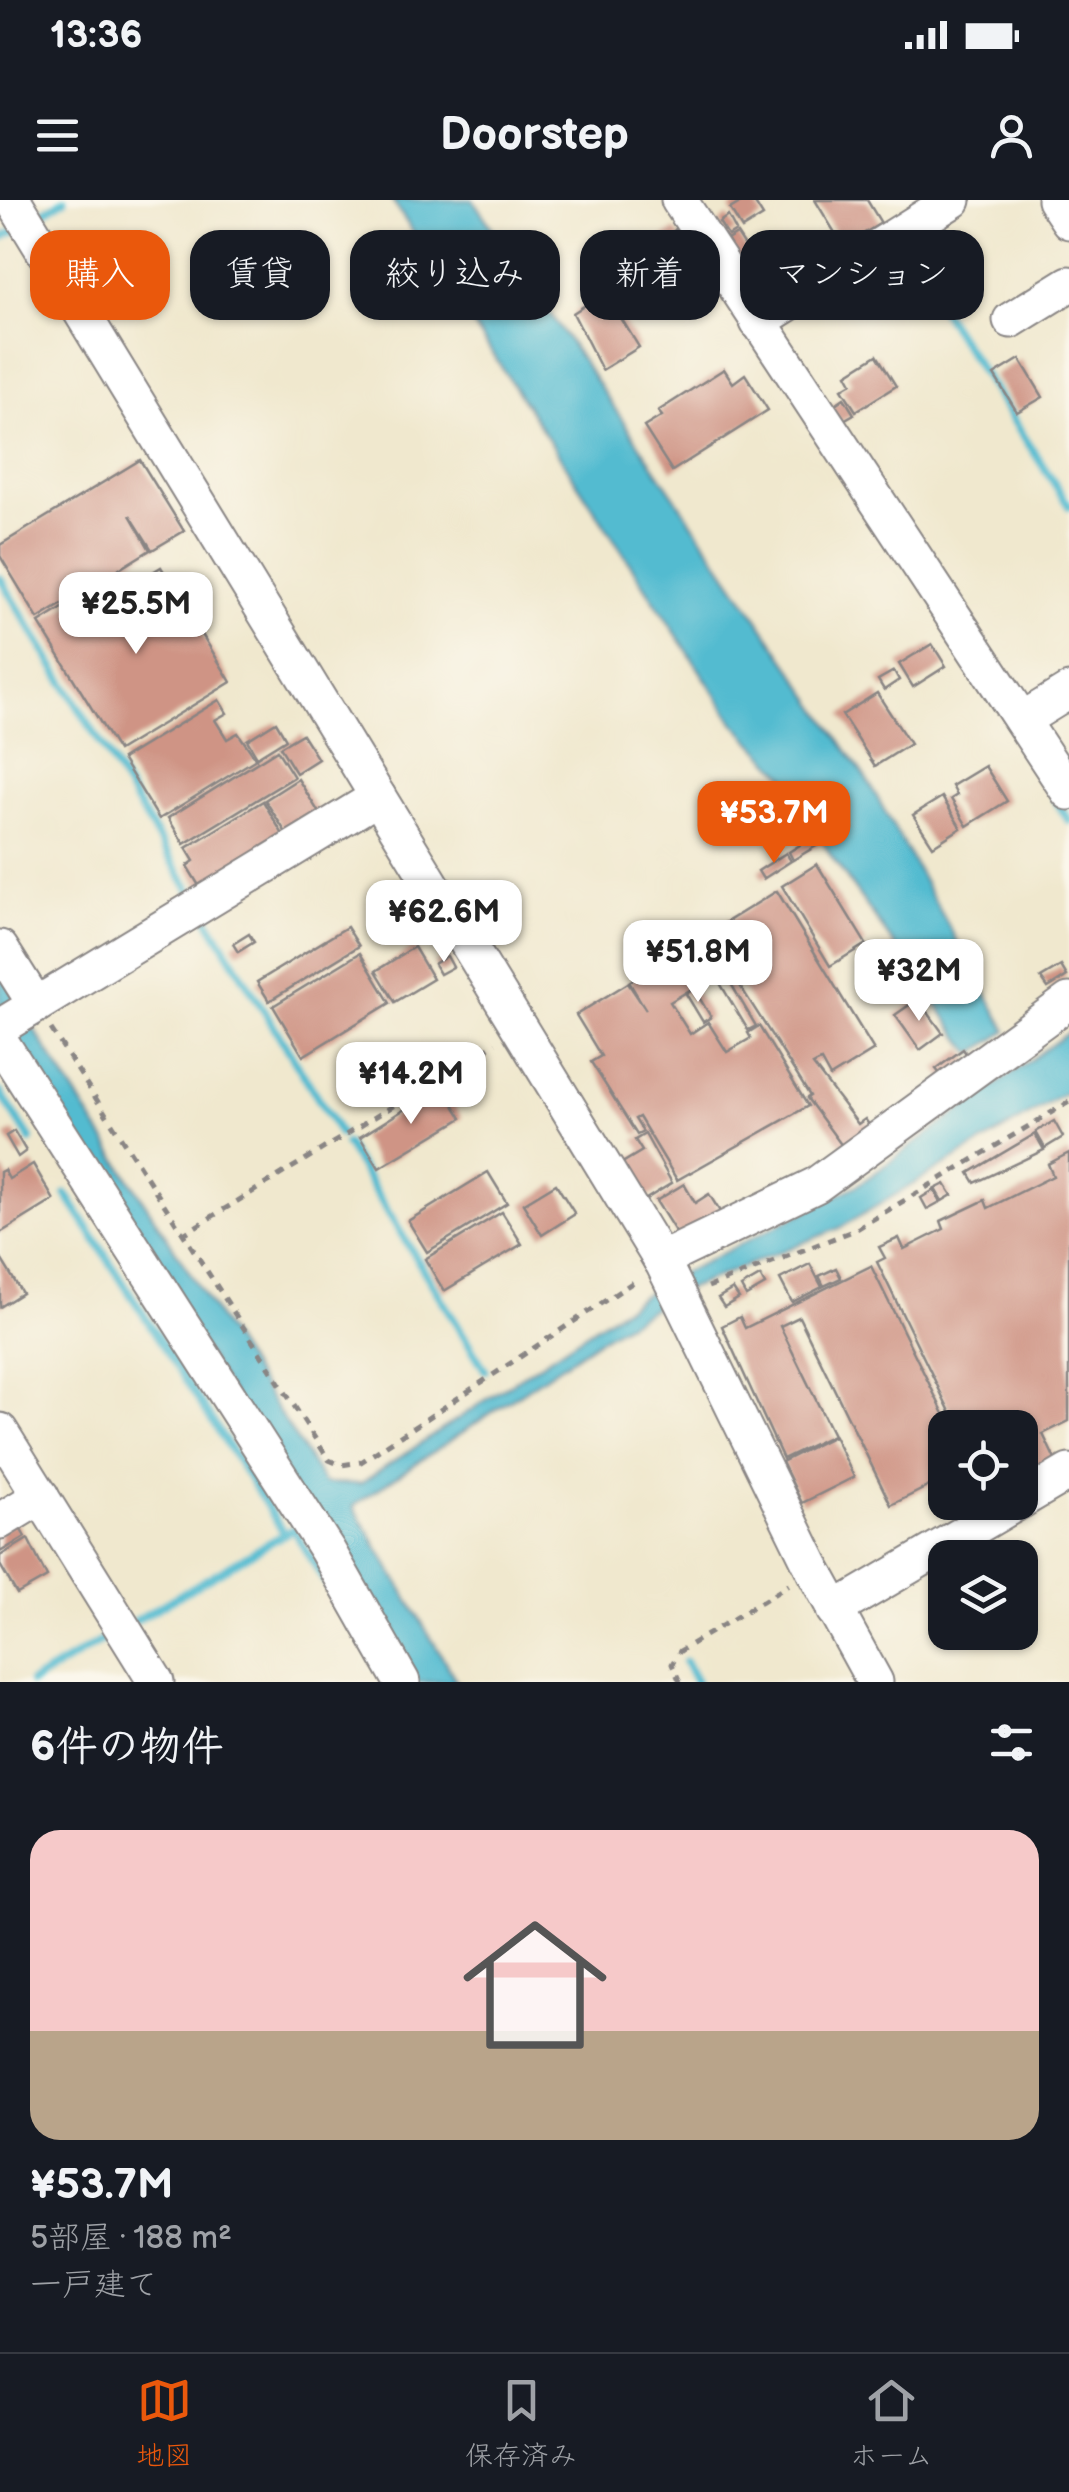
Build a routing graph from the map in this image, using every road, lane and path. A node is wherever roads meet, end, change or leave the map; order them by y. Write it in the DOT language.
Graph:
graph roads {
  1 [pos="12,200"];
  2 [pos="678,200"];
  3 [pos="953,200"];
  4 [pos="1055,200"];
  5 [pos="1069,221"];
  6 [pos="1069,284"];
  7 [pos="1011,320"];
  8 [pos="758,322"];
  9 [pos="1069,691"];
  10 [pos="1022,720"];
  11 [pos="1069,792"];
  12 [pos="378,797"];
  13 [pos="0,948"];
  14 [pos="1069,1001"];
  15 [pos="16,1017"];
  16 [pos="520,1029"];
  17 [pos="0,1041"];
  18 [pos="1069,1102"];
  19 [pos="182,1236"];
  20 [pos="670,1278"];
  21 [pos="0,1431"];
  22 [pos="1069,1472"];
  23 [pos="1038,1491"];
  24 [pos="40,1496"];
  25 [pos="988,1520"];
  26 [pos="0,1521"];
  27 [pos="814,1570"];
  28 [pos="834,1610"];
  29 [pos="156,1682"];
  30 [pos="401,1682"];
  31 [pos="680,1682"];
  32 [pos="875,1682"];
  1 -- 12 [label="street"];
  2 -- 8 [label="street"];
  3 -- 8 [label="street"];
  4 -- 5 [label="street"];
  6 -- 7 [label="street"];
  8 -- 10 [label="street"];
  9 -- 10 [label="street"];
  10 -- 11 [label="street"];
  12 -- 15 [label="street"];
  12 -- 16 [label="street"];
  13 -- 15 [label="street"];
  14 -- 20 [label="street"];
  15 -- 19 [label="path"];
  16 -- 19 [label="path"];
  16 -- 20 [label="street"];
  17 -- 30 [label="street"];
  18 -- 20 [label="path"];
  19 -- 20 [label="path"];
  20 -- 27 [label="street"];
  21 -- 24 [label="street"];
  22 -- 23 [label="street"];
  24 -- 26 [label="street"];
  24 -- 29 [label="street"];
  25 -- 28 [label="street"];
  27 -- 28 [label="street"];
  27 -- 31 [label="path"];
  28 -- 32 [label="street"];
}
